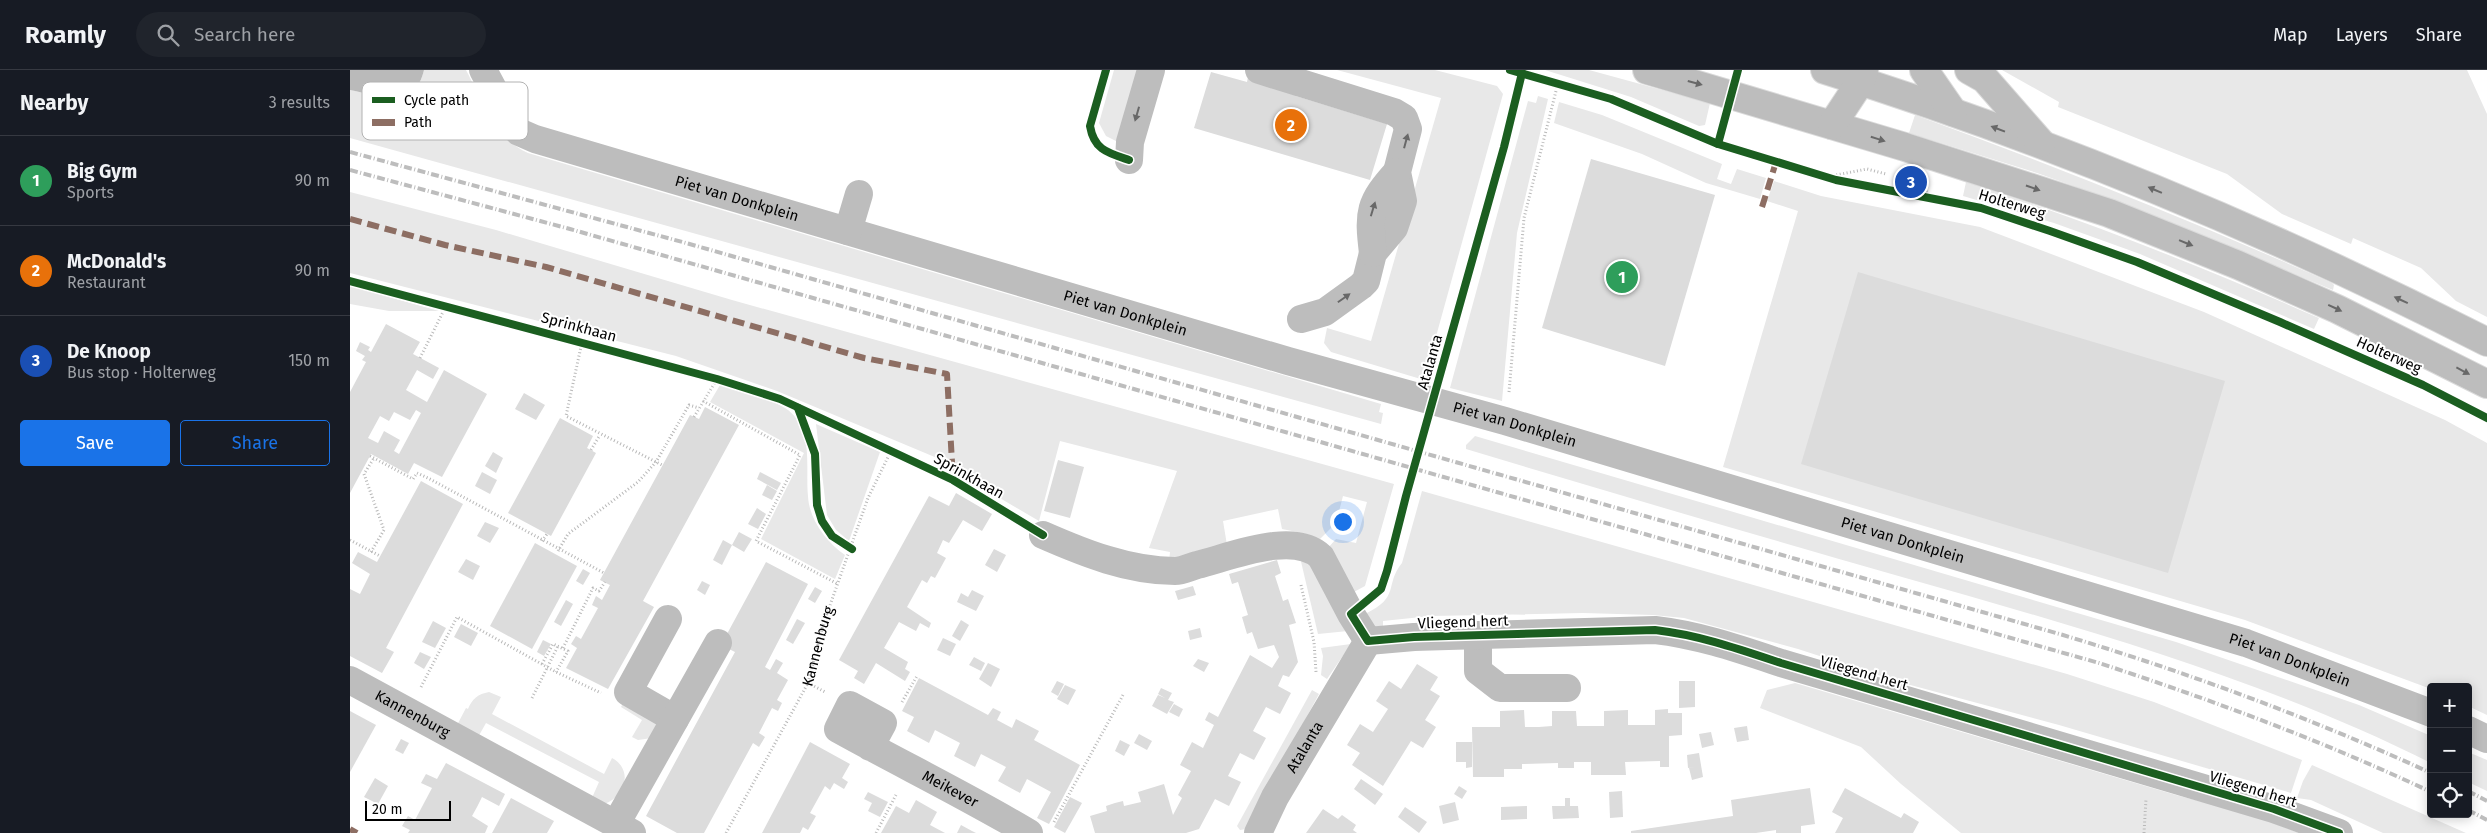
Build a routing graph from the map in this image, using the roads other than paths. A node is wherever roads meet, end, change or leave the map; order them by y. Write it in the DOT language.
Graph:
graph roads {
  1 [pos="483,70"];
  2 [pos="1151,70"];
  3 [pos="1259,70"];
  4 [pos="1648,70"];
  5 [pos="1827,70"];
  6 [pos="1924,70"];
  7 [pos="1969,70"];
  8 [pos="1863,75"];
  9 [pos="489,82"];
  10 [pos="1953,112"];
  11 [pos="1832,125"];
  12 [pos="528,136"];
  13 [pos="2043,146"];
  14 [pos="1129,160"];
  15 [pos="859,194"];
  16 [pos="848,231"];
  17 [pos="1301,320"];
  18 [pos="2487,342"];
  19 [pos="2487,384"];
  20 [pos="1043,535"];
  21 [pos="668,619"];
  22 [pos="1478,635"];
  23 [pos="1368,641"];
  24 [pos="718,643"];
  25 [pos="350,680"];
  26 [pos="1567,688"];
  27 [pos="2427,711"];
  28 [pos="675,720"];
  29 [pos="2472,732"];
  30 [pos="2487,739"];
  31 [pos="870,747"];
  32 [pos="614,827"];
  33 [pos="1039,831"];
  34 [pos="1258,833"];
  35 [pos="2339,833"];
  1 -- 9 [label="street, Piet van Donkplein"];
  2 -- 14 [label="street, one-way"];
  17 -- 3 [label="street, one-way"];
  4 -- 11 [label="street, Holterweg, one-way"];
  5 -- 8 [label="street"];
  5 -- 11 [label="street"];
  6 -- 10 [label="street"];
  7 -- 13 [label="street"];
  8 -- 10 [label="street"];
  8 -- 11 [label="street"];
  13 -- 10 [label="street, one-way"];
  11 -- 19 [label="street, Holterweg, one-way"];
  12 -- 16 [label="street, Piet van Donkplein"];
  18 -- 13 [label="street, one-way"];
  15 -- 16 [label="street"];
  16 -- 27 [label="street, Piet van Donkplein"];
  20 -- 23 [label="street"];
  21 -- 28 [label="street"];
  22 -- 23 [label="street, Vliegend hert"];
  22 -- 26 [label="street, Vliegend hert"];
  22 -- 35 [label="street, Vliegend hert"];
  23 -- 34 [label="street, Atalanta"];
  24 -- 28 [label="street, Kannenburg"];
  25 -- 32 [label="street, Kannenburg"];
  28 -- 32 [label="street, Kannenburg"];
  29 -- 30 [label="street"];
  31 -- 33 [label="street, Meikever"];
}
